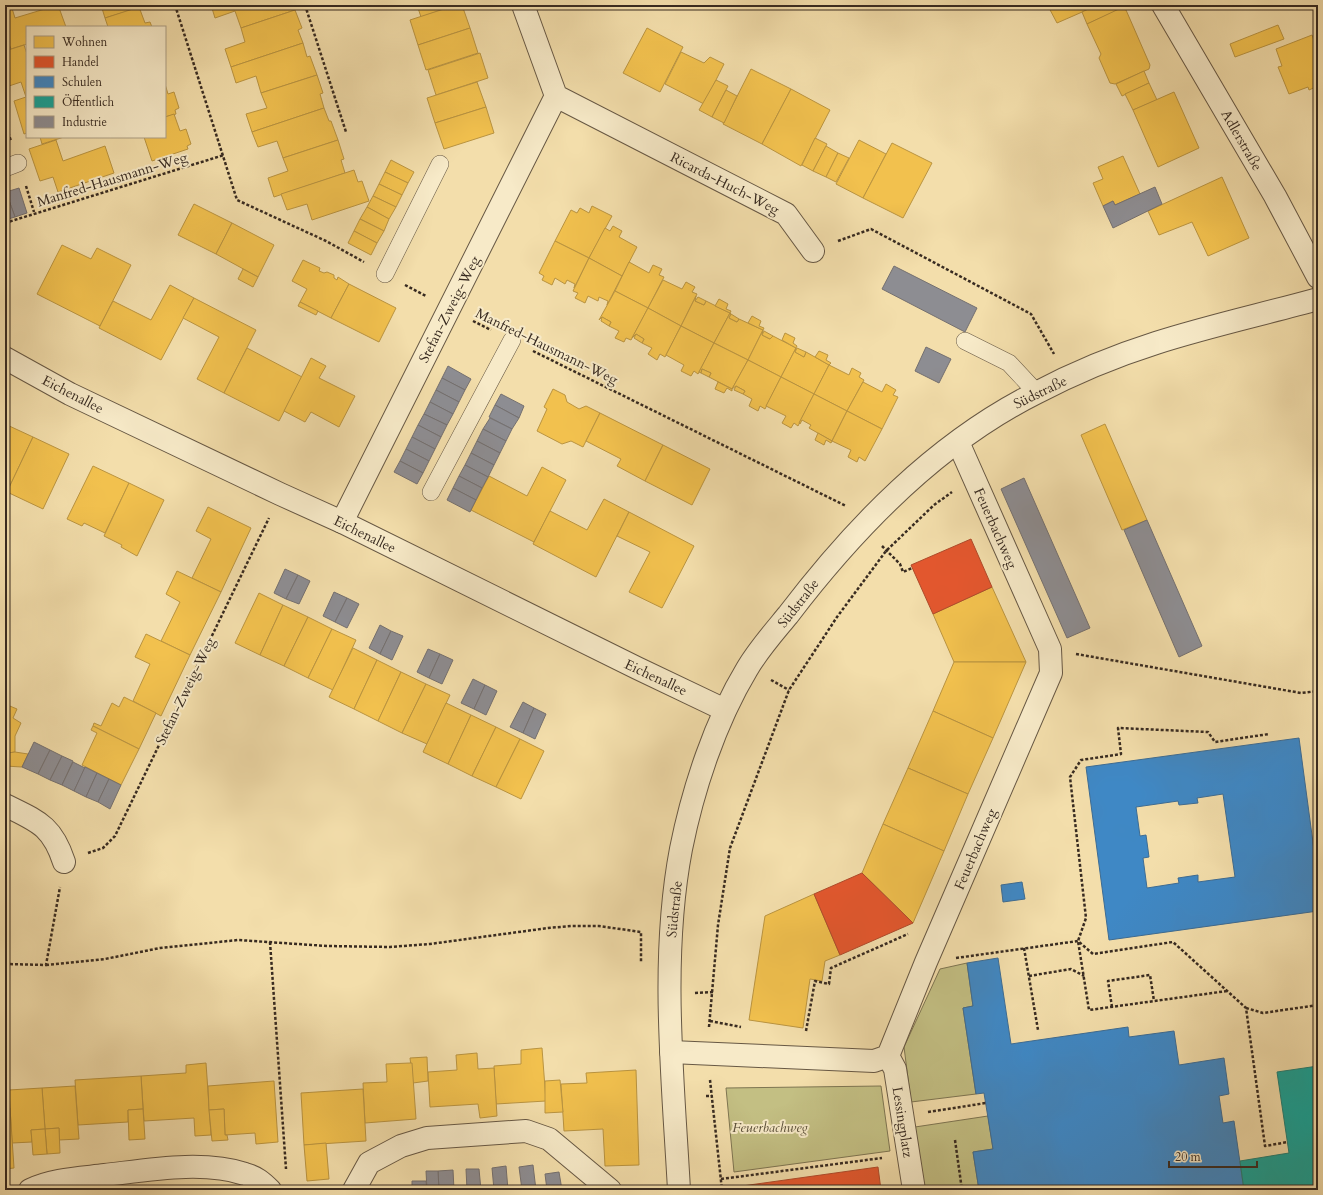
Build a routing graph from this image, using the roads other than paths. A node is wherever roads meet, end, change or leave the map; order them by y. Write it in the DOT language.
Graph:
graph roads {
  1 [pos="523,5"];
  2 [pos="1163,5"];
  3 [pos="556,96"];
  4 [pos="440,164"];
  5 [pos="813,251"];
  6 [pos="385,274"];
  7 [pos="1318,277"];
  8 [pos="1318,299"];
  9 [pos="512,340"];
  10 [pos="965,341"];
  11 [pos="5,358"];
  12 [pos="1036,392"];
  13 [pos="958,442"];
  14 [pos="432,492"];
  15 [pos="342,522"];
  16 [pos="725,710"];
  17 [pos="5,804"];
  18 [pos="64,862"];
  19 [pos="671,1052"];
  20 [pos="888,1056"];
  21 [pos="30,1190"];
  22 [pos="270,1190"];
  23 [pos="354,1190"];
  24 [pos="610,1190"];
  25 [pos="679,1190"];
  26 [pos="914,1190"];
  1 -- 3 [label="street"];
  2 -- 7 [label="street, Adlerstraße"];
  3 -- 5 [label="street, Ricarda-Huch-Weg"];
  3 -- 15 [label="street, Stefan-Zweig-Weg"];
  4 -- 6 [label="lane"];
  8 -- 12 [label="street, Südstraße"];
  9 -- 14 [label="lane"];
  10 -- 12 [label="lane"];
  11 -- 15 [label="street, Eichenallee"];
  12 -- 13 [label="street, Südstraße"];
  13 -- 16 [label="street, Südstraße"];
  13 -- 20 [label="street, Feuerbachweg"];
  15 -- 16 [label="street, Eichenallee"];
  16 -- 19 [label="street, Südstraße"];
  17 -- 18 [label="street"];
  19 -- 20 [label="street"];
  19 -- 25 [label="street, Südstraße"];
  20 -- 26 [label="street, Lessingplatz"];
  21 -- 22 [label="street"];
  23 -- 24 [label="street"];
}
